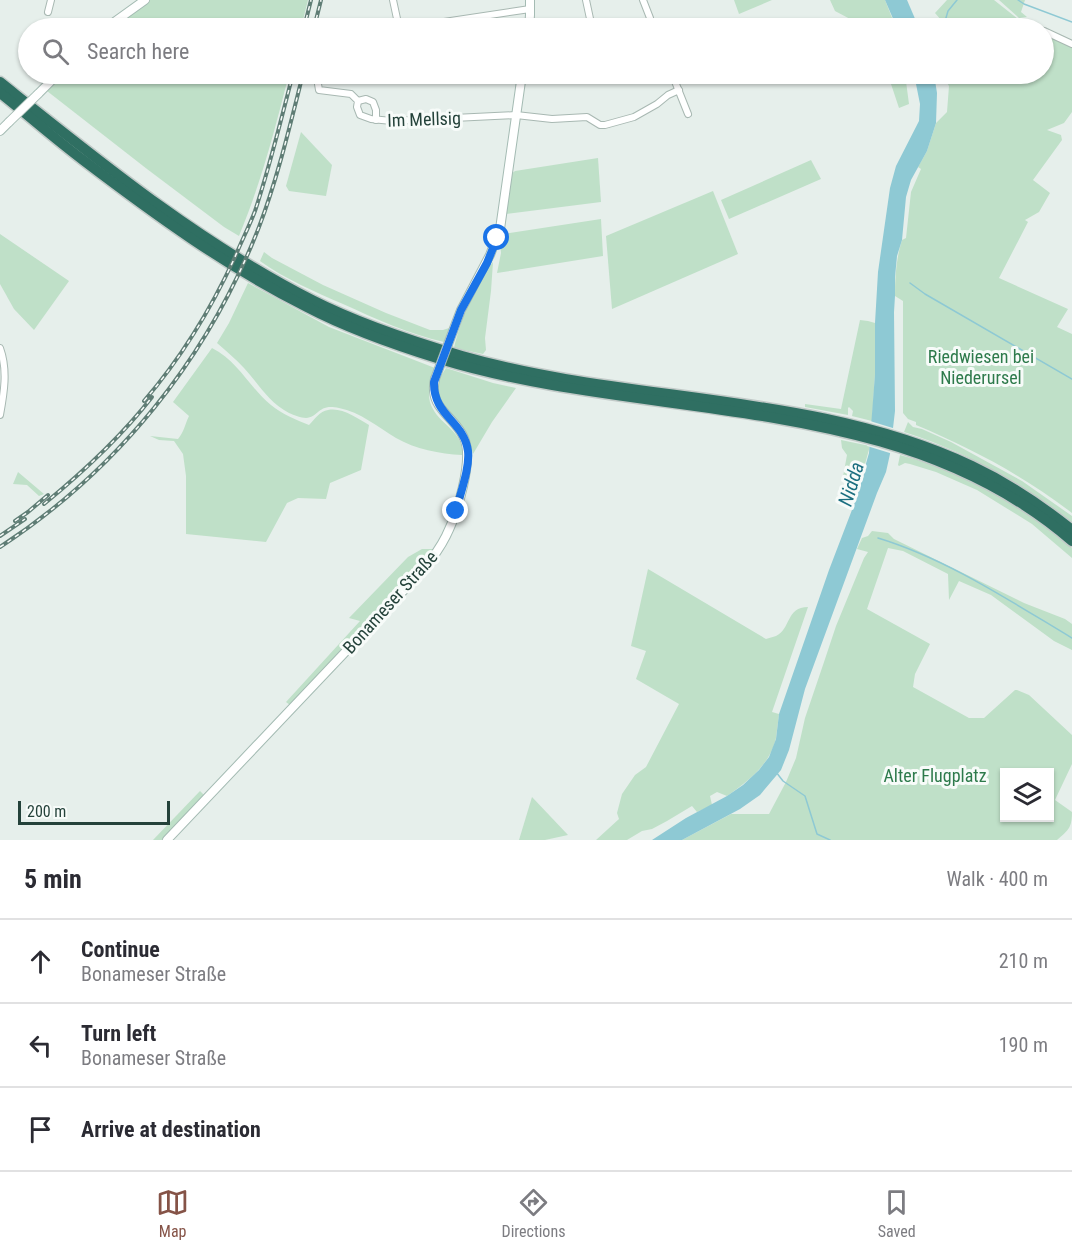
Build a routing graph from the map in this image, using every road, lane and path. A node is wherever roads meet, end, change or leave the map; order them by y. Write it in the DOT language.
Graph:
graph roads {
  1 [pos="51,0"];
  2 [pos="145,0"];
  3 [pos="393,0"];
  4 [pos="586,0"];
  5 [pos="643,0"];
  6 [pos="530,5"];
  7 [pos="48,12"];
  8 [pos="119,18"];
  9 [pos="397,18"];
  10 [pos="459,18"];
  11 [pos="590,18"];
  12 [pos="650,18"];
  13 [pos="1054,35"];
  14 [pos="1072,44"];
  15 [pos="0,82"];
  16 [pos="48,84"];
  17 [pos="318,84"];
  18 [pos="521,84"];
  19 [pos="676,84"];
  20 [pos="679,90"];
  21 [pos="0,93"];
  22 [pos="358,101"];
  23 [pos="688,114"];
  24 [pos="516,115"];
  25 [pos="376,120"];
  26 [pos="0,131"];
  27 [pos="1,353"];
  28 [pos="0,415"];
  29 [pos="868,433"];
  30 [pos="899,443"];
  31 [pos="1072,530"];
  32 [pos="1072,541"];
  33 [pos="167,840"];
  1 -- 7 [label="street"];
  2 -- 8 [label="street"];
  3 -- 9 [label="street"];
  4 -- 11 [label="street"];
  5 -- 12 [label="street"];
  6 -- 10 [label="street"];
  13 -- 14 [label="street"];
  15 -- 29 [label="highway"];
  16 -- 26 [label="street, bridge"];
  17 -- 22 [label="street, Im Mellsig"];
  18 -- 24 [label="street, Bonameser Straße"];
  19 -- 20 [label="street"];
  20 -- 23 [label="street"];
  20 -- 24 [label="street, Im Mellsig"];
  21 -- 29 [label="highway"];
  22 -- 25 [label="street, Im Mellsig"];
  22 -- 25 [label="street"];
  24 -- 25 [label="street, Im Mellsig"];
  24 -- 33 [label="street, Bonameser Straße, bridge"];
  27 -- 28 [label="street"];
  29 -- 30 [label="highway"];
  30 -- 31 [label="highway"];
  30 -- 32 [label="highway"];
}
